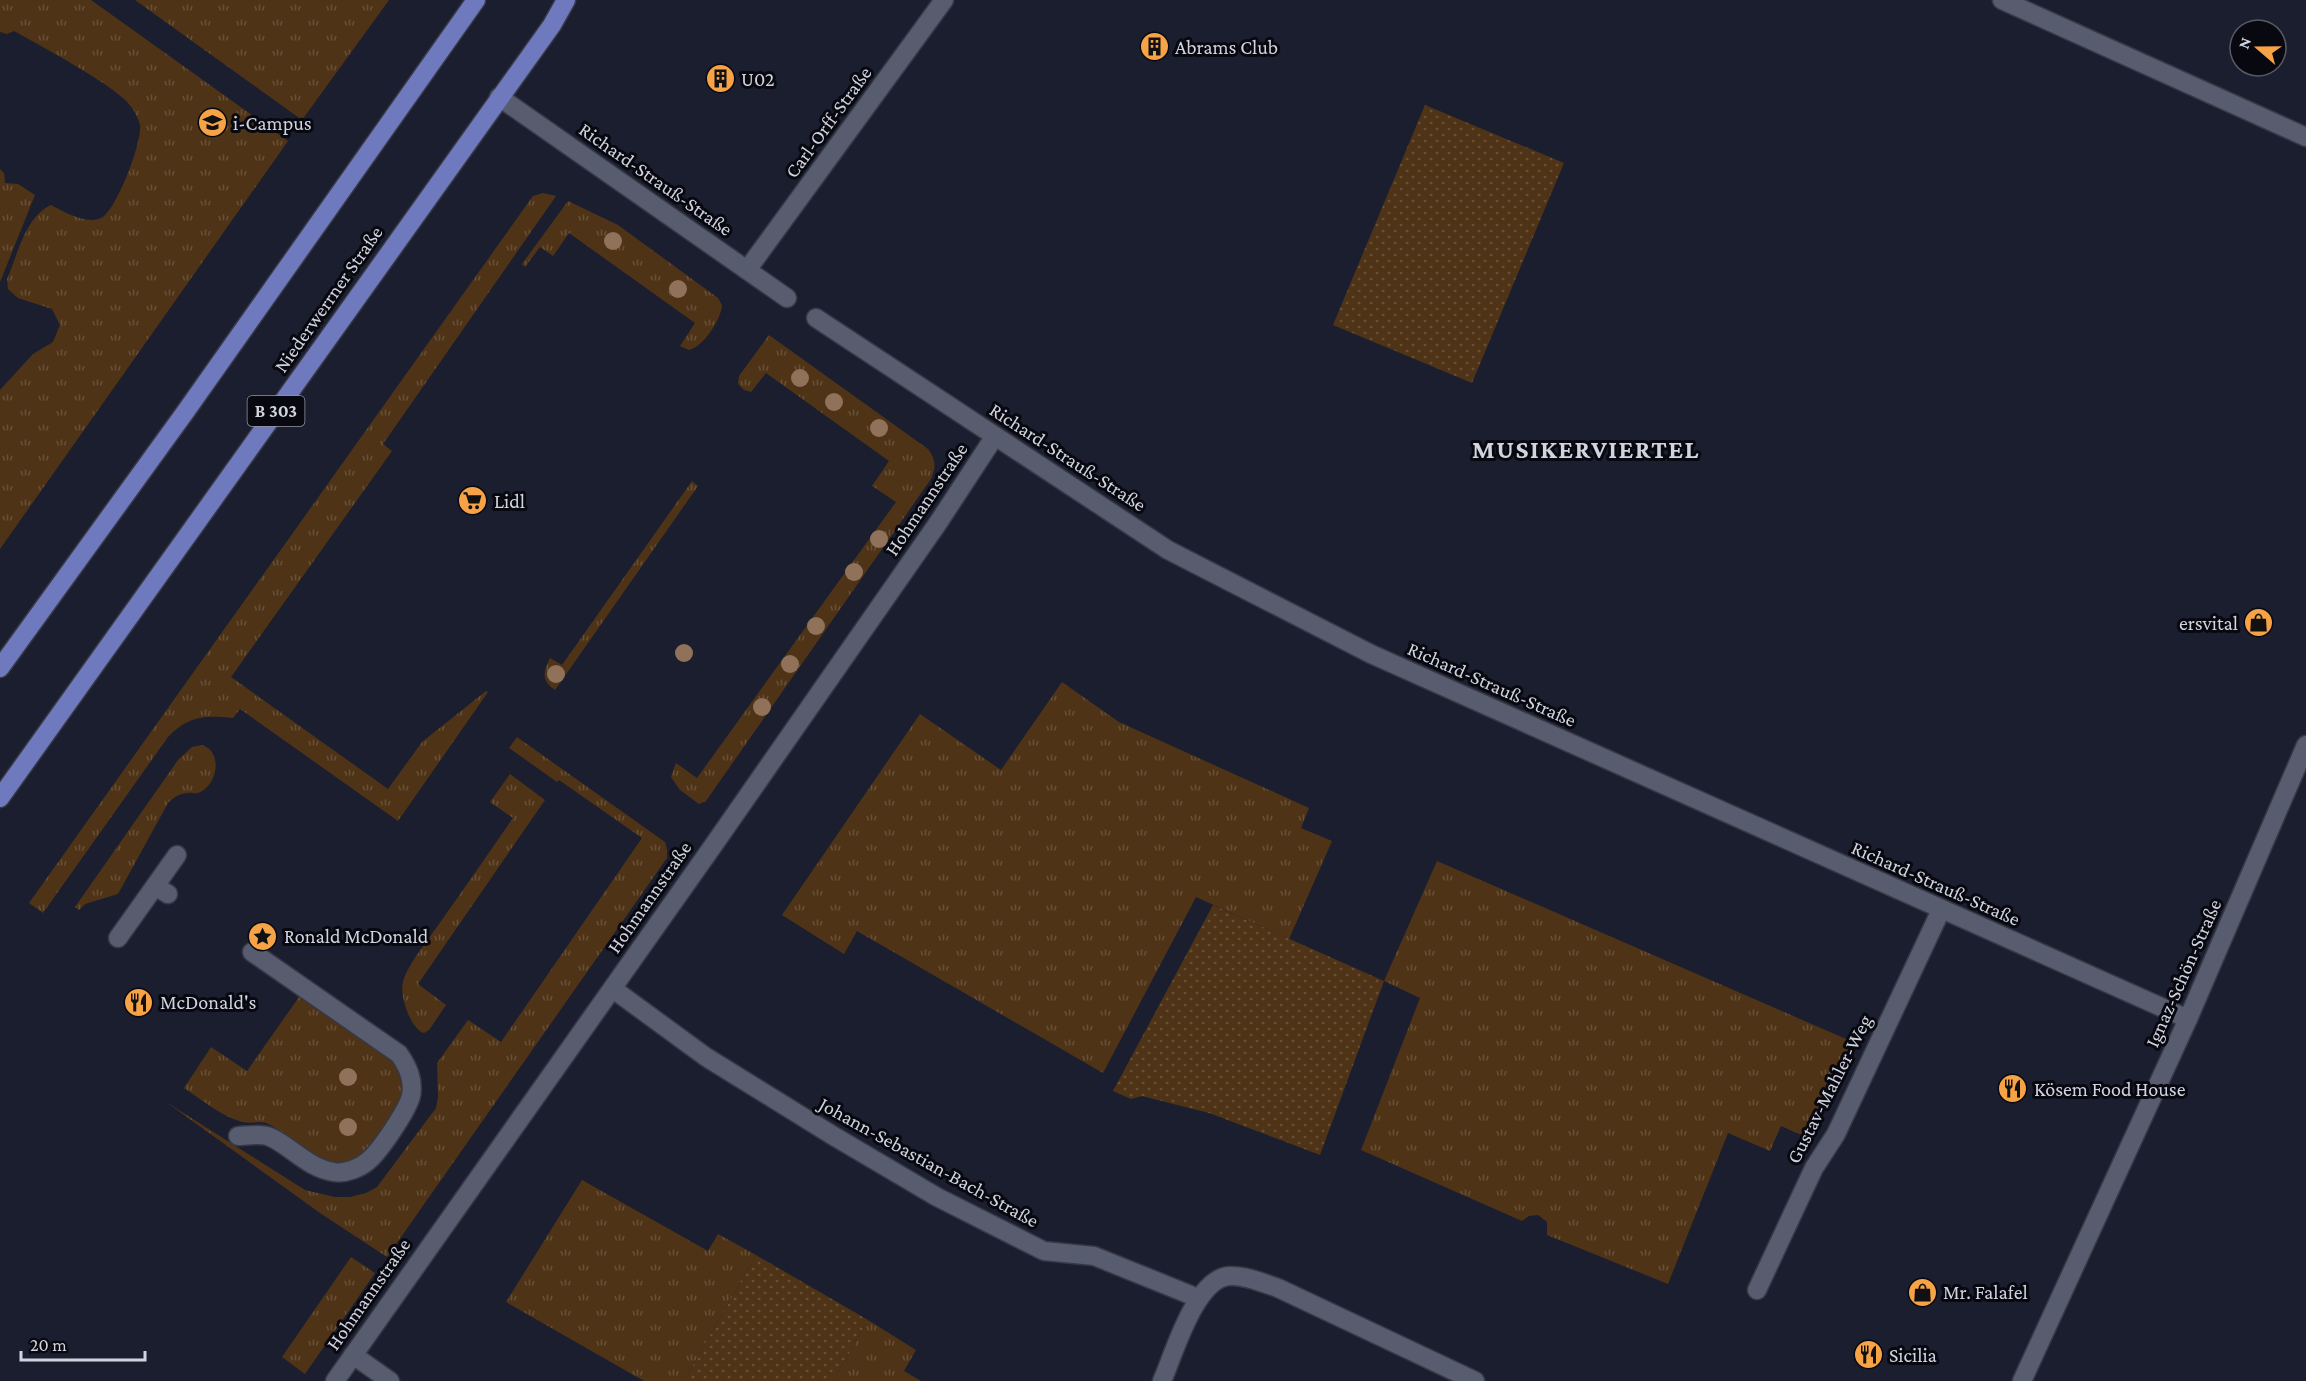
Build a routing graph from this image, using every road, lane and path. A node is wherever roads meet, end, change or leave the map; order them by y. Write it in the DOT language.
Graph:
graph roads {
  1 [pos="476,0"];
  2 [pos="566,0"];
  3 [pos="944,0"];
  4 [pos="2002,0"];
  5 [pos="499,97"];
  6 [pos="2306,137"];
  7 [pos="747,270"];
  8 [pos="787,297"];
  9 [pos="816,318"];
  10 [pos="995,436"];
  11 [pos="0,668"];
  12 [pos="2306,745"];
  13 [pos="0,798"];
  14 [pos="177,855"];
  15 [pos="1941,910"];
  16 [pos="118,938"];
  17 [pos="252,952"];
  18 [pos="613,988"];
  19 [pos="2188,1019"];
  20 [pos="238,1136"];
  21 [pos="1757,1290"];
  22 [pos="1198,1298"];
  23 [pos="353,1355"];
  24 [pos="335,1381"];
  25 [pos="390,1381"];
  26 [pos="1162,1381"];
  27 [pos="1475,1381"];
  28 [pos="2022,1381"];
  1 -- 11 [label="main road"];
  2 -- 5 [label="main road, Niederwerrner Straße / B 303"];
  3 -- 7 [label="street, Carl-Orff-Straße"];
  4 -- 6 [label="street"];
  5 -- 7 [label="street, Richard-Strauß-Straße"];
  5 -- 13 [label="main road, Niederwerrner Straße / B 303"];
  7 -- 8 [label="street, Richard-Strauß-Straße"];
  9 -- 10 [label="street, Richard-Strauß-Straße"];
  10 -- 15 [label="street, Richard-Strauß-Straße"];
  10 -- 18 [label="street, Hohmannstraße"];
  12 -- 19 [label="street, Ignaz-Schön-Straße"];
  14 -- 16 [label="street"];
  15 -- 19 [label="street, Richard-Strauß-Straße"];
  15 -- 21 [label="street, Gustav-Mahler-Weg"];
  17 -- 20 [label="street"];
  18 -- 22 [label="street, Johann-Sebastian-Bach-Straße"];
  18 -- 23 [label="street, Hohmannstraße"];
  19 -- 28 [label="street, Ignaz-Schön-Straße"];
  22 -- 26 [label="street"];
  22 -- 27 [label="street"];
  23 -- 24 [label="street, Hohmannstraße"];
  23 -- 25 [label="street"];
}
